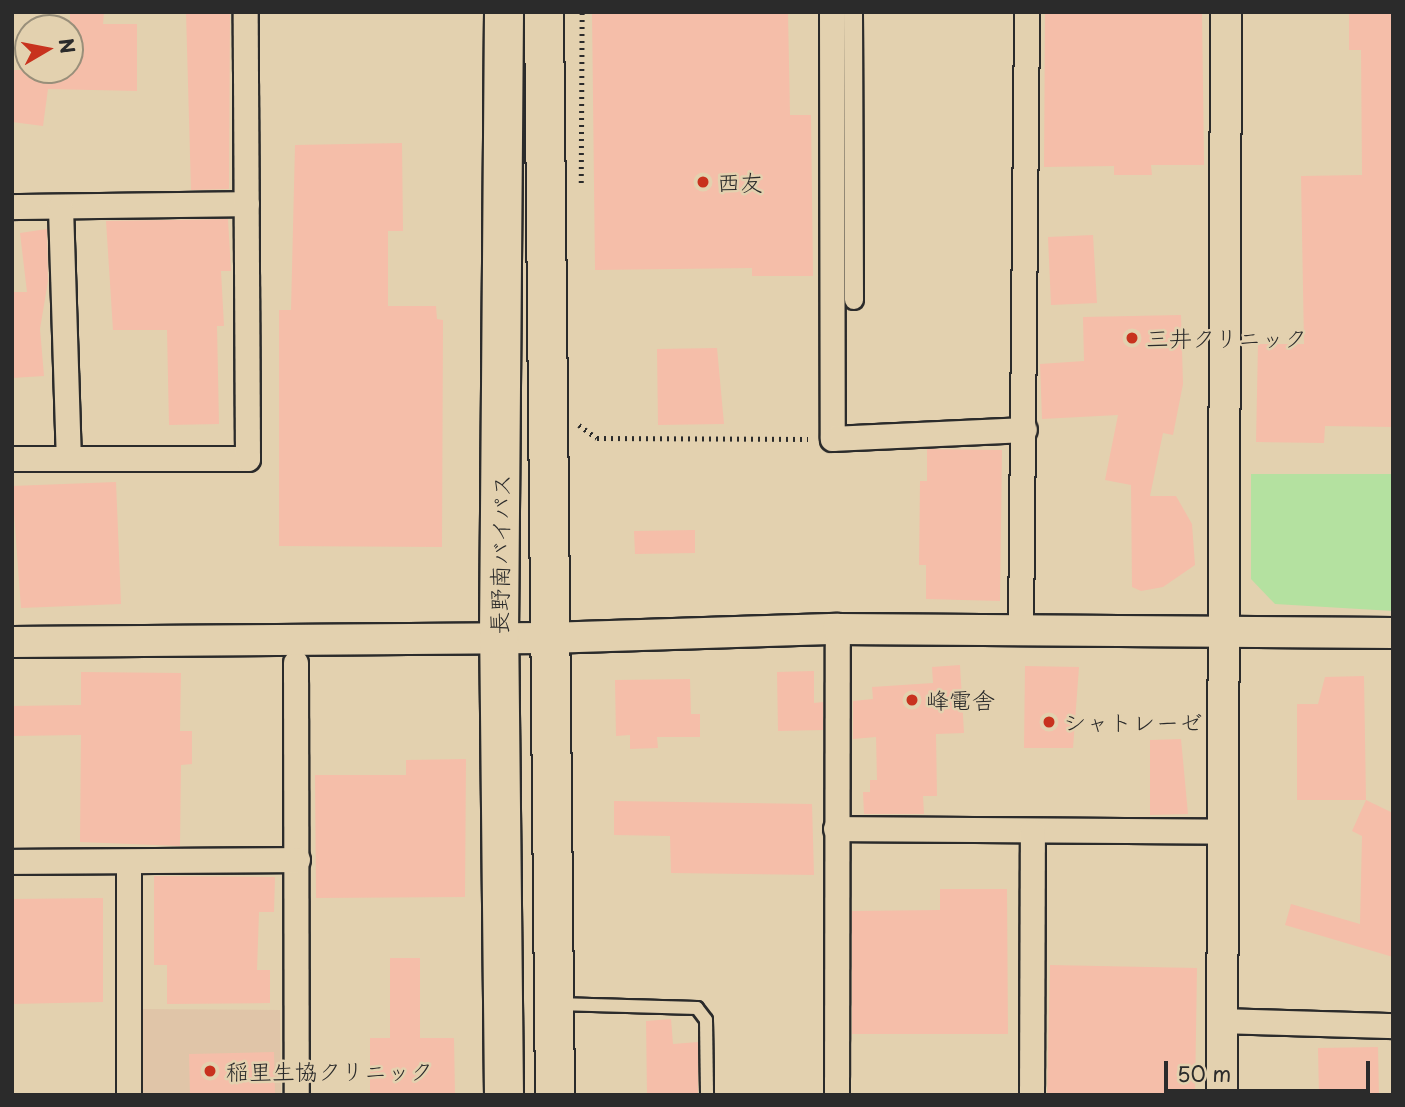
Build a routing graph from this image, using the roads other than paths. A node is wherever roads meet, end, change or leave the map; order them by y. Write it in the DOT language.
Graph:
graph roads {
  1 [pos="246,12"];
  2 [pos="504,12"];
  3 [pos="544,12"];
  4 [pos="832,12"];
  5 [pos="853,12"];
  6 [pos="1027,12"];
  7 [pos="1226,12"];
  8 [pos="247,204"];
  9 [pos="12,207"];
  10 [pos="61,208"];
  11 [pos="854,300"];
  12 [pos="1025,429"];
  13 [pos="12,459"];
  14 [pos="69,460"];
  15 [pos="838,629"];
  16 [pos="1226,629"];
  17 [pos="1021,631"];
  18 [pos="1393,633"];
  19 [pos="499,636"];
  20 [pos="547,638"];
  21 [pos="12,642"];
  22 [pos="296,663"];
  23 [pos="836,829"];
  24 [pos="1033,832"];
  25 [pos="1226,832"];
  26 [pos="298,860"];
  27 [pos="12,862"];
  28 [pos="129,862"];
  29 [pos="553,1004"];
  30 [pos="1223,1021"];
  31 [pos="1393,1026"];
  32 [pos="129,1095"];
  33 [pos="297,1095"];
  34 [pos="504,1095"];
  35 [pos="555,1095"];
  36 [pos="707,1095"];
  37 [pos="837,1095"];
  38 [pos="1032,1095"];
  39 [pos="1222,1095"];
  1 -- 8 [label="street"];
  2 -- 19 [label="highway, 長野南バイパス"];
  3 -- 20 [label="highway, 長野南バイパス"];
  4 -- 12 [label="street"];
  5 -- 11 [label="street"];
  6 -- 12 [label="street"];
  7 -- 16 [label="street"];
  8 -- 10 [label="street"];
  8 -- 14 [label="street"];
  9 -- 10 [label="street"];
  10 -- 14 [label="street"];
  12 -- 17 [label="street"];
  13 -- 14 [label="street"];
  15 -- 17 [label="street"];
  15 -- 20 [label="street"];
  15 -- 23 [label="street"];
  16 -- 17 [label="street"];
  16 -- 18 [label="street"];
  16 -- 25 [label="street"];
  19 -- 20 [label="street"];
  19 -- 21 [label="street"];
  19 -- 34 [label="highway, 長野南バイパス"];
  20 -- 29 [label="highway, 長野南バイパス"];
  22 -- 26 [label="street"];
  23 -- 24 [label="street"];
  23 -- 37 [label="street"];
  24 -- 25 [label="street"];
  24 -- 38 [label="street"];
  25 -- 30 [label="street"];
  26 -- 28 [label="street"];
  26 -- 33 [label="street"];
  27 -- 28 [label="street"];
  28 -- 32 [label="street"];
  29 -- 35 [label="highway, 長野南バイパス"];
  29 -- 36 [label="lane"];
  30 -- 31 [label="street"];
  30 -- 39 [label="street"];
}
